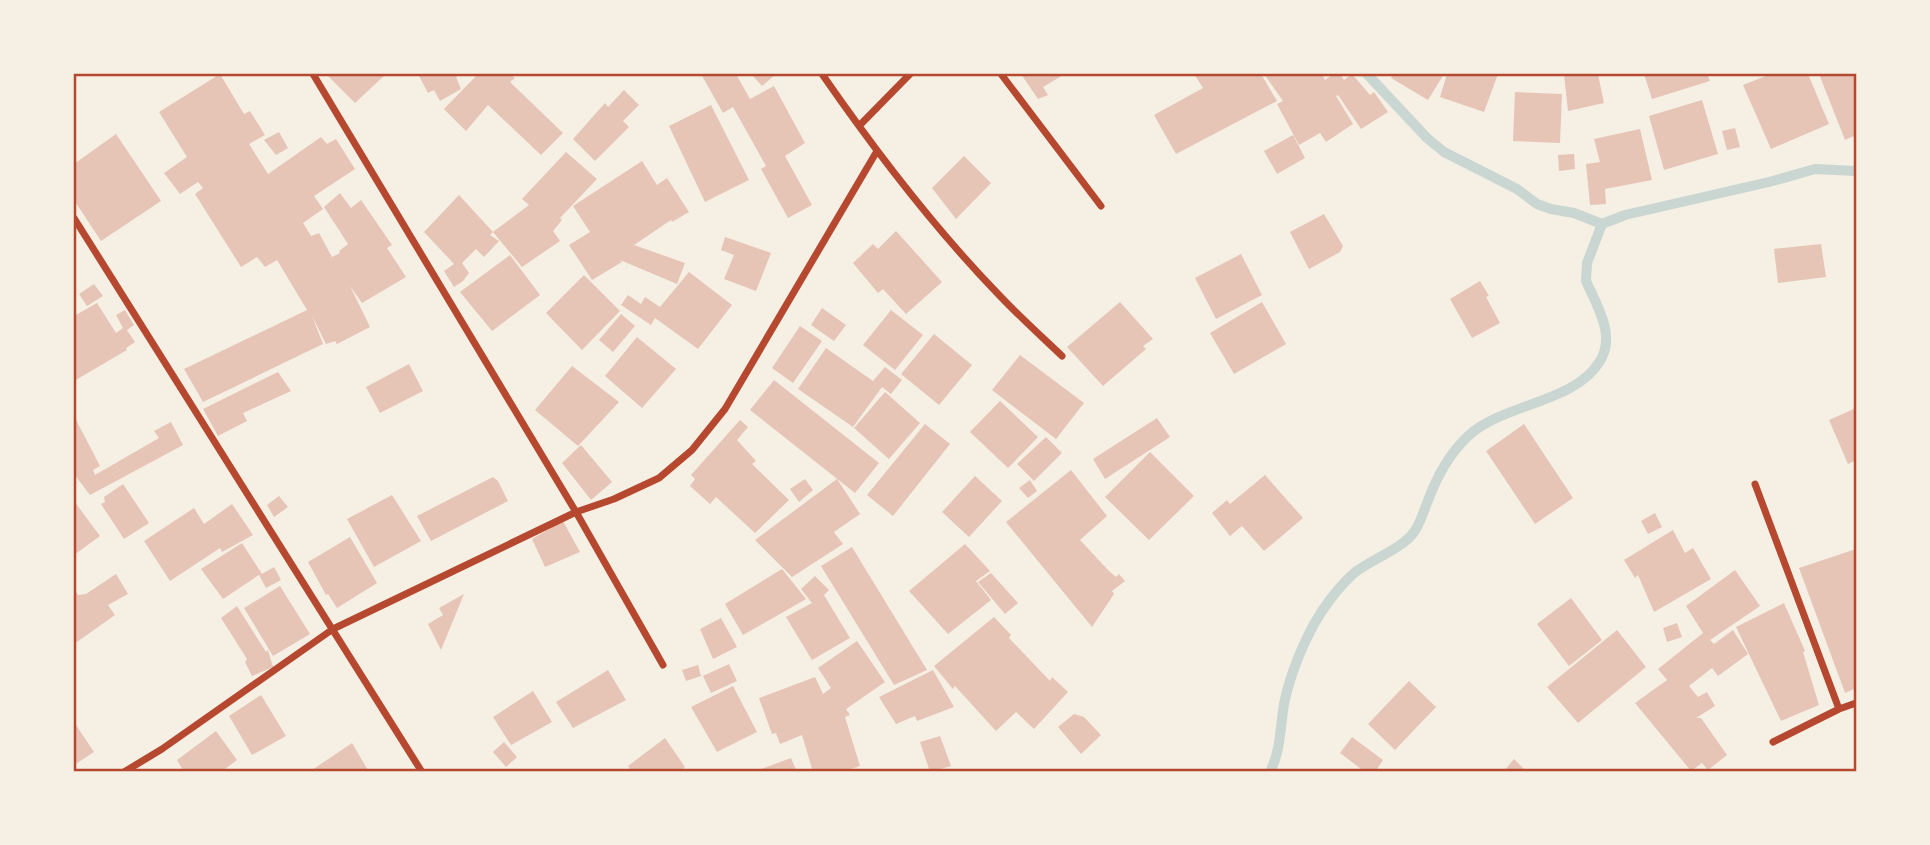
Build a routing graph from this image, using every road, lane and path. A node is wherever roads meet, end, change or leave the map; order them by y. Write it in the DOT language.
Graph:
graph roads {
  1 [pos="313,74"];
  2 [pos="822,74"];
  3 [pos="910,74"];
  4 [pos="1001,74"];
  5 [pos="859,126"];
  6 [pos="877,151"];
  7 [pos="1101,206"];
  8 [pos="74,218"];
  9 [pos="1062,356"];
  10 [pos="1755,484"];
  11 [pos="576,512"];
  12 [pos="333,629"];
  13 [pos="663,665"];
  14 [pos="1857,703"];
  15 [pos="1839,709"];
  16 [pos="1773,742"];
  17 [pos="124,772"];
  18 [pos="422,772"];
  1 -- 11 [label="street"];
  2 -- 5 [label="street"];
  3 -- 5 [label="street"];
  4 -- 7 [label="street"];
  5 -- 6 [label="street"];
  6 -- 9 [label="street"];
  6 -- 11 [label="street"];
  8 -- 12 [label="street"];
  10 -- 15 [label="street"];
  11 -- 12 [label="street"];
  11 -- 13 [label="street"];
  12 -- 17 [label="street"];
  12 -- 18 [label="street"];
  14 -- 15 [label="street"];
  15 -- 16 [label="street"];
}
